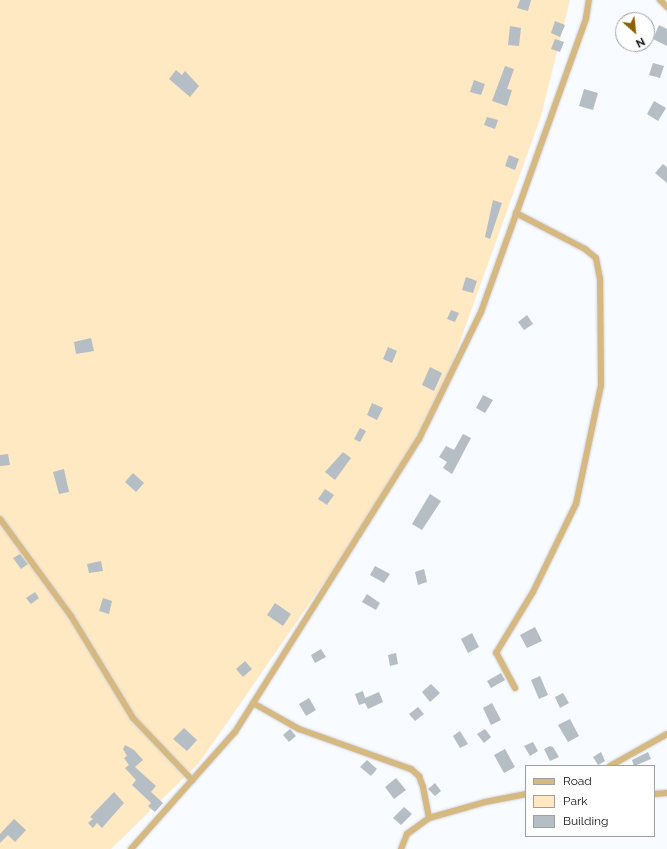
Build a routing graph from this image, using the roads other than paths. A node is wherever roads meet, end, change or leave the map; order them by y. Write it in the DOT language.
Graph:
graph roads {
  1 [pos="589,0"];
  2 [pos="660,0"];
  3 [pos="667,8"];
  4 [pos="516,213"];
  5 [pos="0,519"];
  6 [pos="515,688"];
  7 [pos="253,703"];
  8 [pos="667,734"];
  9 [pos="612,765"];
  10 [pos="192,780"];
  11 [pos="667,793"];
  12 [pos="525,794"];
  13 [pos="655,794"];
  14 [pos="429,818"];
  15 [pos="131,849"];
  16 [pos="401,849"];
  1 -- 4 [label="street"];
  2 -- 3 [label="street"];
  4 -- 6 [label="street"];
  4 -- 7 [label="street"];
  5 -- 10 [label="street"];
  7 -- 10 [label="street"];
  7 -- 14 [label="street"];
  8 -- 9 [label="street"];
  10 -- 15 [label="street"];
  11 -- 13 [label="street"];
  12 -- 14 [label="street"];
  14 -- 16 [label="street"];
}
